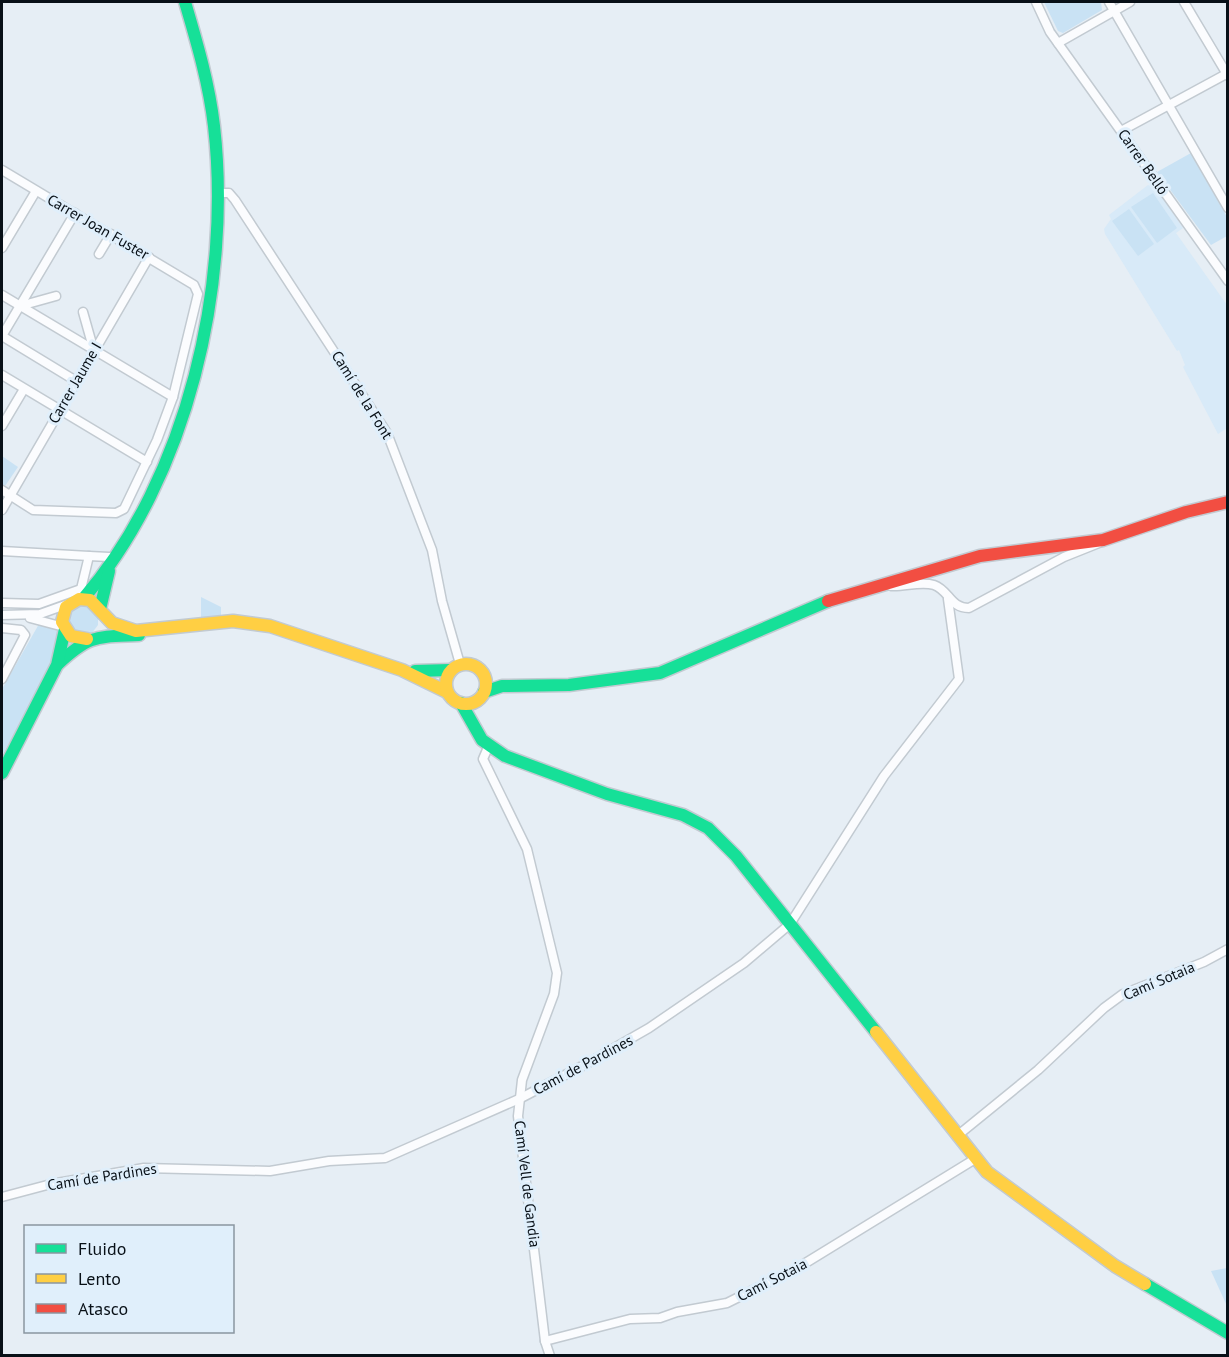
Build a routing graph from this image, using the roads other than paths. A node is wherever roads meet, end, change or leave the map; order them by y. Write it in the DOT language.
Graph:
graph roads {
  1 [pos="185,2"];
  2 [pos="1036,2"];
  3 [pos="1109,2"];
  4 [pos="1130,2"];
  5 [pos="1184,2"];
  6 [pos="1114,11"];
  7 [pos="1058,43"];
  8 [pos="1227,74"];
  9 [pos="1168,105"];
  10 [pos="1121,131"];
  11 [pos="2,170"];
  12 [pos="36,191"];
  13 [pos="224,193"];
  14 [pos="1227,208"];
  15 [pos="75,213"];
  16 [pos="5,234"];
  17 [pos="111,234"];
  18 [pos="2,248"];
  19 [pos="99,254"];
  20 [pos="149,256"];
  21 [pos="1227,281"];
  22 [pos="2,295"];
  23 [pos="56,296"];
  24 [pos="20,306"];
  25 [pos="83,312"];
  26 [pos="2,336"];
  27 [pos="94,351"];
  28 [pos="2,375"];
  29 [pos="76,381"];
  30 [pos="24,389"];
  31 [pos="173,397"];
  32 [pos="60,410"];
  33 [pos="2,426"];
  34 [pos="147,462"];
  35 [pos="2,490"];
  36 [pos="10,496"];
  37 [pos="1227,502"];
  38 [pos="2,510"];
  39 [pos="1103,540"];
  40 [pos="2,550"];
  41 [pos="110,556"];
  42 [pos="89,557"];
  43 [pos="110,570"];
  44 [pos="885,585"];
  45 [pos="84,599"];
  46 [pos="948,599"];
  47 [pos="2,603"];
  48 [pos="70,603"];
  49 [pos="969,608"];
  50 [pos="101,610"];
  51 [pos="2,615"];
  52 [pos="24,616"];
  53 [pos="952,622"];
  54 [pos="2,628"];
  55 [pos="64,628"];
  56 [pos="147,632"];
  57 [pos="90,638"];
  58 [pos="57,665"];
  59 [pos="455,667"];
  60 [pos="402,670"];
  61 [pos="482,672"];
  62 [pos="2,679"];
  63 [pos="529,685"];
  64 [pos="447,692"];
  65 [pos="482,695"];
  66 [pos="460,703"];
  67 [pos="489,745"];
  68 [pos="2,773"];
  69 [pos="790,924"];
  70 [pos="1227,949"];
  71 [pos="519,1099"];
  72 [pos="957,1136"];
  73 [pos="975,1159"];
  74 [pos="2,1197"];
  75 [pos="1227,1333"];
  76 [pos="545,1341"];
  77 [pos="550,1356"];
  1 -- 13 [label="street"];
  2 -- 7 [label="street, Carrer Belló"];
  3 -- 6 [label="street"];
  4 -- 6 [label="street"];
  5 -- 8 [label="street"];
  6 -- 7 [label="street"];
  6 -- 9 [label="street"];
  7 -- 10 [label="street, Carrer Belló"];
  8 -- 9 [label="street"];
  9 -- 10 [label="street"];
  9 -- 14 [label="street"];
  10 -- 21 [label="street, Carrer Belló"];
  11 -- 12 [label="street, Carrer Joan Fuster"];
  12 -- 15 [label="street, Carrer Joan Fuster"];
  12 -- 16 [label="street"];
  13 -- 43 [label="street"];
  13 -- 59 [label="street, Camí de la Font"];
  15 -- 17 [label="street, Carrer Joan Fuster"];
  15 -- 24 [label="street"];
  16 -- 18 [label="street"];
  17 -- 19 [label="street"];
  17 -- 20 [label="street, Carrer Joan Fuster"];
  20 -- 27 [label="street, Carrer Jaume I"];
  20 -- 31 [label="street, Carrer Joan Fuster"];
  22 -- 24 [label="street"];
  23 -- 24 [label="street"];
  24 -- 26 [label="street"];
  24 -- 27 [label="street"];
  25 -- 27 [label="street"];
  26 -- 29 [label="street"];
  27 -- 29 [label="street, Carrer Jaume I"];
  27 -- 31 [label="street"];
  28 -- 30 [label="street"];
  29 -- 32 [label="street, Carrer Jaume I"];
  30 -- 32 [label="street"];
  30 -- 33 [label="street"];
  31 -- 34 [label="street"];
  32 -- 34 [label="street"];
  32 -- 36 [label="street, Carrer Jaume I"];
  34 -- 36 [label="street"];
  35 -- 36 [label="street"];
  36 -- 38 [label="street, Carrer Jaume I"];
  37 -- 39 [label="street"];
  39 -- 44 [label="street"];
  39 -- 49 [label="street"];
  40 -- 42 [label="street"];
  41 -- 42 [label="street"];
  42 -- 47 [label="street"];
  43 -- 45 [label="street"];
  43 -- 50 [label="street"];
  44 -- 46 [label="street"];
  44 -- 63 [label="street"];
  45 -- 48 [label="street"];
  45 -- 50 [label="street"];
  46 -- 49 [label="street"];
  46 -- 53 [label="street, Camí de Pardines"];
  48 -- 52 [label="street"];
  48 -- 55 [label="street"];
  49 -- 53 [label="street"];
  50 -- 56 [label="street"];
  50 -- 57 [label="street"];
  51 -- 52 [label="street"];
  52 -- 55 [label="street"];
  53 -- 69 [label="street, Camí de Pardines"];
  54 -- 62 [label="street"];
  55 -- 57 [label="street"];
  55 -- 58 [label="street"];
  56 -- 57 [label="street"];
  56 -- 60 [label="street"];
  57 -- 58 [label="street"];
  58 -- 68 [label="street"];
  59 -- 60 [label="street"];
  59 -- 61 [label="street"];
  59 -- 64 [label="street"];
  60 -- 64 [label="street"];
  61 -- 63 [label="street"];
  61 -- 65 [label="street"];
  63 -- 65 [label="street"];
  64 -- 66 [label="street"];
  65 -- 66 [label="street"];
  65 -- 67 [label="street"];
  66 -- 67 [label="street"];
  67 -- 69 [label="street"];
  67 -- 71 [label="street, Camí Vell de Gandia"];
  69 -- 71 [label="street, Camí de Pardines"];
  69 -- 72 [label="street"];
  70 -- 72 [label="street, Camí Sotaia"];
  71 -- 74 [label="street, Camí de Pardines"];
  71 -- 76 [label="street, Camí Vell de Gandia"];
  72 -- 73 [label="street"];
  73 -- 75 [label="street"];
  73 -- 76 [label="street, Camí Sotaia"];
  76 -- 77 [label="street, Camí Vell de Gandia"];
}
